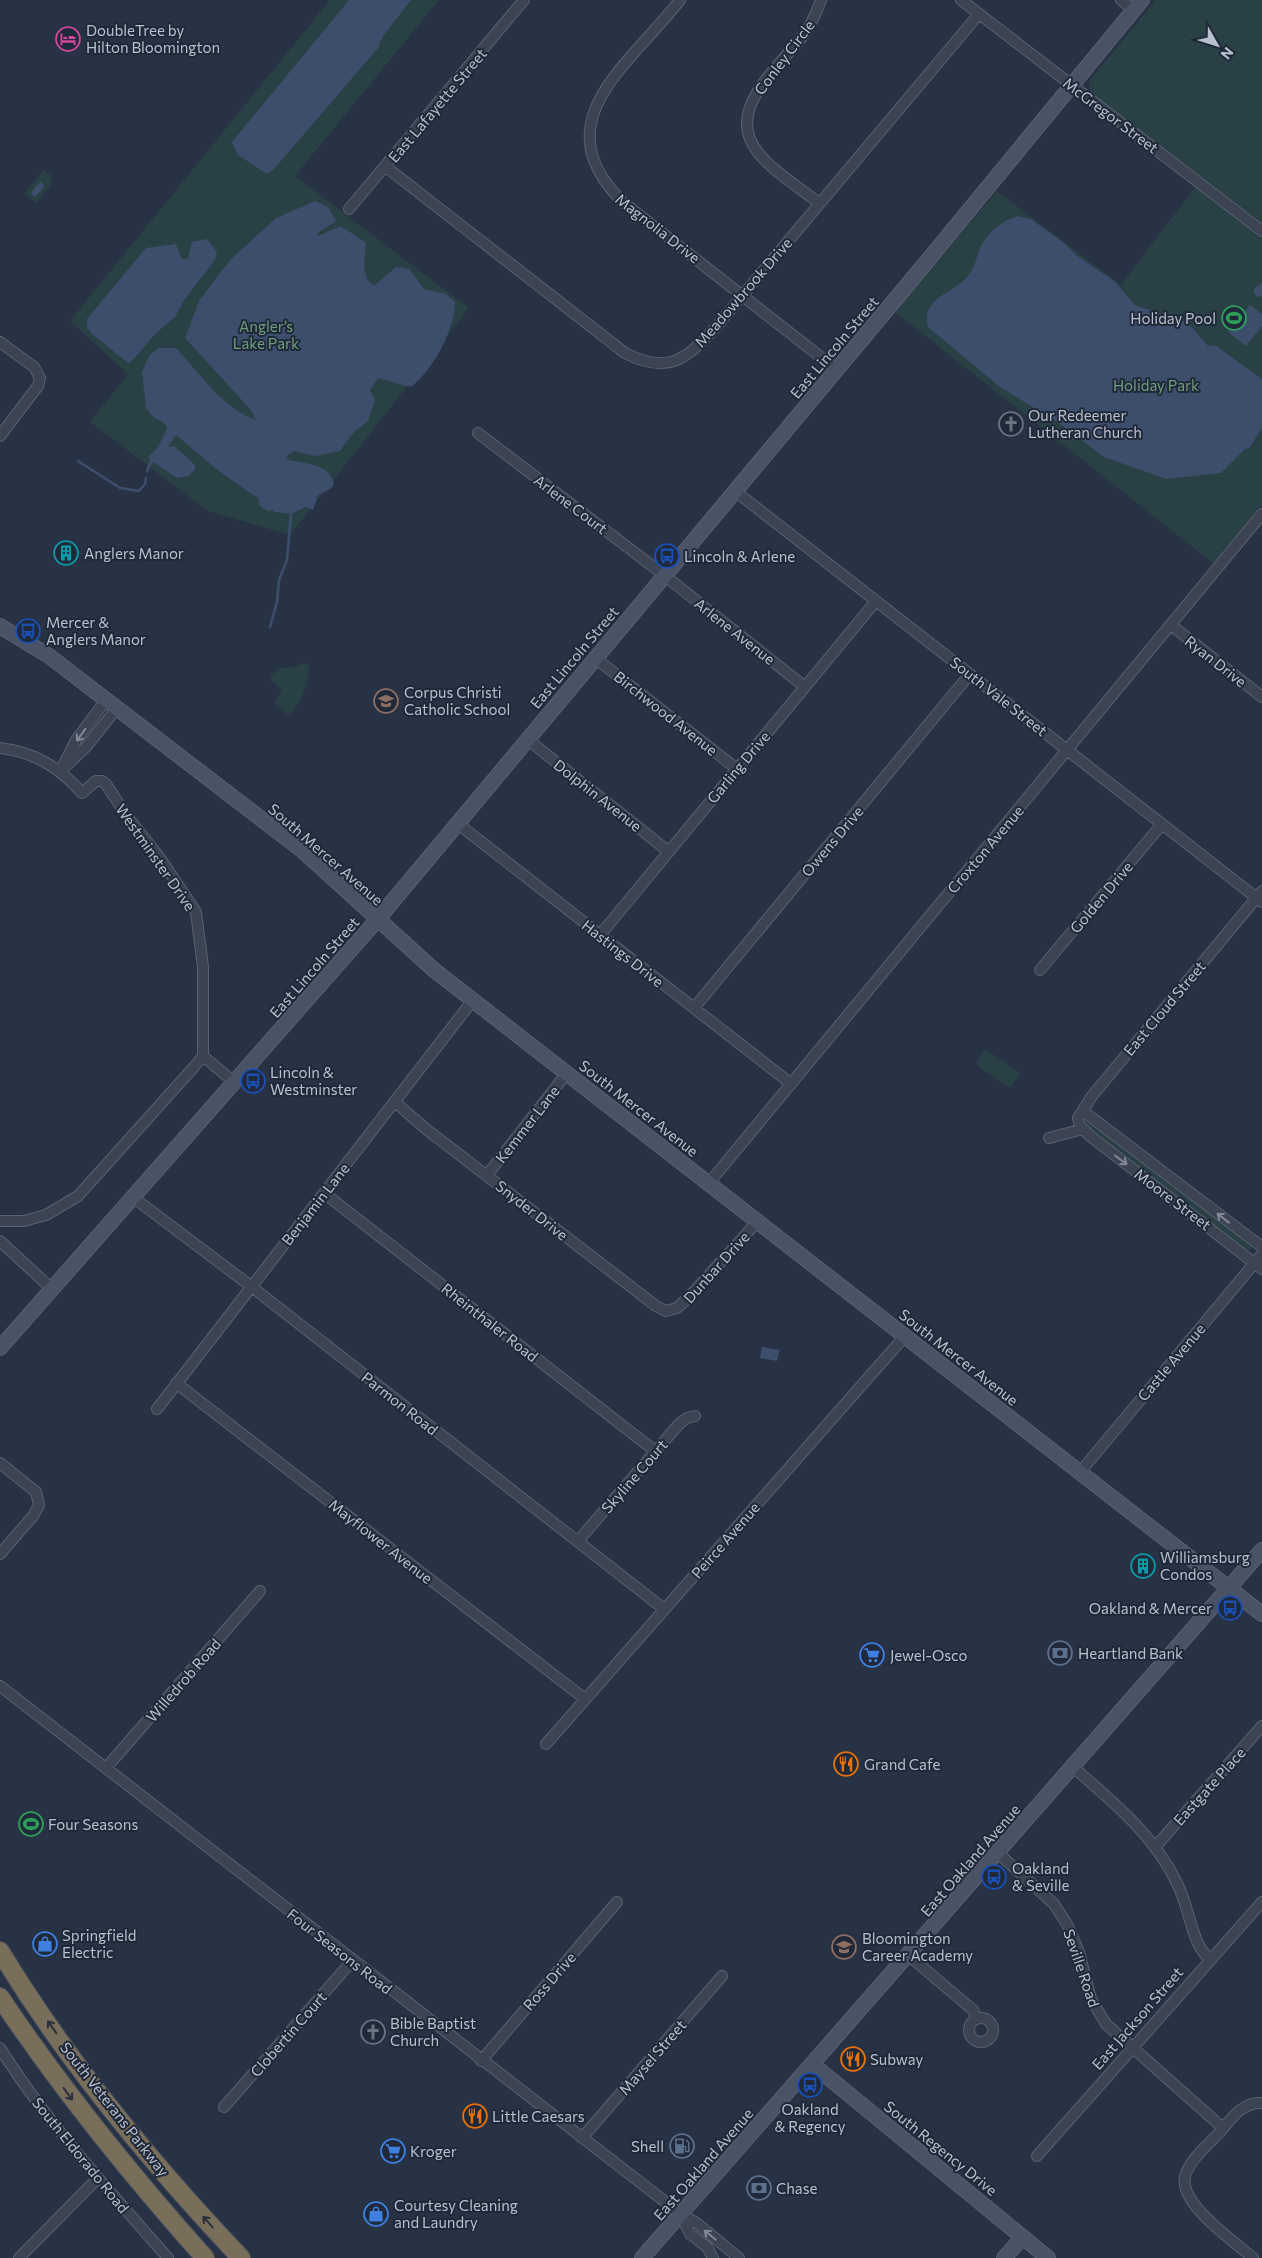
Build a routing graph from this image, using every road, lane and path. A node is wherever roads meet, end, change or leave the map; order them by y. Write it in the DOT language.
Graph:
graph roads {
  1 [pos="524,0"];
  2 [pos="680,0"];
  3 [pos="821,0"];
  4 [pos="961,0"];
  5 [pos="1121,0"];
  6 [pos="1138,5"];
  7 [pos="979,14"];
  8 [pos="1072,85"];
  9 [pos="386,167"];
  10 [pos="819,203"];
  11 [pos="350,209"];
  12 [pos="1262,231"];
  13 [pos="743,294"];
  14 [pos="0,342"];
  15 [pos="836,369"];
  16 [pos="478,433"];
  17 [pos="0,436"];
  18 [pos="735,491"];
  19 [pos="1262,514"];
  20 [pos="664,575"];
  21 [pos="876,600"];
  22 [pos="1171,625"];
  23 [pos="0,626"];
  24 [pos="595,658"];
  25 [pos="970,674"];
  26 [pos="805,687"];
  27 [pos="1262,696"];
  28 [pos="112,704"];
  29 [pos="527,739"];
  30 [pos="0,748"];
  31 [pos="1068,750"];
  32 [pos="737,768"];
  33 [pos="60,772"];
  34 [pos="457,823"];
  35 [pos="1162,824"];
  36 [pos="668,851"];
  37 [pos="1260,897"];
  38 [pos="377,920"];
  39 [pos="600,935"];
  40 [pos="1040,970"];
  41 [pos="473,1000"];
  42 [pos="694,1008"];
  43 [pos="204,1056"];
  44 [pos="567,1073"];
  45 [pos="235,1082"];
  46 [pos="790,1083"];
  47 [pos="395,1102"];
  48 [pos="1083,1111"];
  49 [pos="1083,1129"];
  50 [pos="1049,1138"];
  51 [pos="487,1175"];
  52 [pos="709,1183"];
  53 [pos="324,1193"];
  54 [pos="134,1198"];
  55 [pos="0,1221"];
  56 [pos="758,1221"];
  57 [pos="0,1241"];
  58 [pos="1262,1247"];
  59 [pos="1262,1254"];
  60 [pos="1258,1266"];
  61 [pos="252,1287"];
  62 [pos="52,1289"];
  63 [pos="672,1311"];
  64 [pos="905,1336"];
  65 [pos="0,1348"];
  66 [pos="176,1384"];
  67 [pos="157,1408"];
  68 [pos="695,1416"];
  69 [pos="655,1451"];
  70 [pos="0,1463"];
  71 [pos="1081,1471"];
  72 [pos="578,1541"];
  73 [pos="1262,1550"];
  74 [pos="0,1554"];
  75 [pos="1230,1588"];
  76 [pos="260,1591"];
  77 [pos="664,1609"];
  78 [pos="1262,1614"];
  79 [pos="0,1686"];
  80 [pos="585,1699"];
  81 [pos="1262,1726"];
  82 [pos="546,1744"];
  83 [pos="1073,1767"];
  84 [pos="106,1768"];
  85 [pos="1156,1846"];
  86 [pos="998,1853"];
  87 [pos="617,1902"];
  88 [pos="1262,1902"];
  89 [pos="0,1951"];
  90 [pos="908,1956"];
  91 [pos="1210,1960"];
  92 [pos="352,1961"];
  93 [pos="722,1976"];
  94 [pos="0,1997"];
  95 [pos="977,2019"];
  96 [pos="1132,2047"];
  97 [pos="0,2048"];
  98 [pos="481,2061"];
  99 [pos="812,2064"];
  100 [pos="1262,2103"];
  101 [pos="224,2107"];
  102 [pos="1224,2128"];
  103 [pos="582,2138"];
  104 [pos="1037,2156"];
  105 [pos="98,2178"];
  106 [pos="680,2214"];
  107 [pos="1023,2237"];
  108 [pos="18,2258"];
  109 [pos="168,2258"];
  110 [pos="205,2258"];
  111 [pos="241,2258"];
  112 [pos="642,2258"];
  113 [pos="713,2258"];
  114 [pos="738,2258"];
  115 [pos="1004,2258"];
  116 [pos="1048,2258"];
  117 [pos="1253,2258"];
  1 -- 9 [label="street, East Lafayette Street"];
  2 -- 13 [label="street, Magnolia Drive"];
  3 -- 10 [label="street, Conley Circle"];
  4 -- 7 [label="street, McGregor Street"];
  5 -- 6 [label="street"];
  6 -- 8 [label="main road, East Lincoln Street"];
  7 -- 8 [label="street, McGregor Street"];
  7 -- 10 [label="street, Meadowbrook Drive"];
  8 -- 12 [label="street, McGregor Street"];
  8 -- 15 [label="main road, East Lincoln Street"];
  9 -- 11 [label="street, East Lafayette Street"];
  9 -- 13 [label="street, Meadowbrook Drive"];
  10 -- 13 [label="street, Meadowbrook Drive"];
  13 -- 15 [label="street, Magnolia Drive"];
  14 -- 17 [label="street"];
  15 -- 18 [label="main road, East Lincoln Street"];
  16 -- 20 [label="street, Arlene Court"];
  18 -- 20 [label="main road, East Lincoln Street"];
  18 -- 21 [label="street, South Vale Street"];
  19 -- 22 [label="street, Croxton Avenue"];
  20 -- 24 [label="main road, East Lincoln Street"];
  20 -- 26 [label="street, Arlene Avenue"];
  21 -- 25 [label="street, South Vale Street"];
  21 -- 26 [label="street, Garling Drive"];
  22 -- 27 [label="street, Ryan Drive"];
  22 -- 31 [label="street, Croxton Avenue"];
  23 -- 28 [label="main road, South Mercer Avenue"];
  24 -- 29 [label="main road, East Lincoln Street"];
  24 -- 32 [label="street, Birchwood Avenue"];
  25 -- 31 [label="street, South Vale Street"];
  25 -- 42 [label="street, Owens Drive"];
  26 -- 32 [label="street, Garling Drive"];
  28 -- 33 [label="street"];
  28 -- 38 [label="main road, South Mercer Avenue"];
  29 -- 34 [label="main road, East Lincoln Street"];
  29 -- 36 [label="street, Dolphin Avenue"];
  30 -- 33 [label="street, Westminster Drive"];
  31 -- 35 [label="street, South Vale Street"];
  31 -- 46 [label="street, Croxton Avenue"];
  32 -- 36 [label="street, Garling Drive"];
  33 -- 43 [label="street, Westminster Drive"];
  34 -- 38 [label="main road, East Lincoln Street"];
  34 -- 39 [label="street, Hastings Drive"];
  35 -- 37 [label="street, South Vale Street"];
  35 -- 40 [label="street, Golden Drive"];
  36 -- 39 [label="street, Garling Drive"];
  37 -- 48 [label="street, East Cloud Street"];
  38 -- 41 [label="main road, South Mercer Avenue"];
  38 -- 45 [label="main road, East Lincoln Street"];
  39 -- 42 [label="street, Hastings Drive"];
  41 -- 44 [label="main road, South Mercer Avenue"];
  41 -- 47 [label="street, Benjamin Lane"];
  42 -- 46 [label="street, Hastings Drive"];
  43 -- 45 [label="street"];
  43 -- 55 [label="street"];
  44 -- 51 [label="street, Kemmer Lane"];
  44 -- 52 [label="main road, South Mercer Avenue"];
  45 -- 54 [label="main road, East Lincoln Street"];
  46 -- 52 [label="street, Croxton Avenue"];
  47 -- 51 [label="street, Snyder Drive"];
  47 -- 53 [label="street, Benjamin Lane"];
  48 -- 49 [label="street"];
  58 -- 48 [label="street, Moore Street, one-way"];
  49 -- 50 [label="street"];
  49 -- 60 [label="street, Moore Street, one-way"];
  51 -- 63 [label="street, Snyder Drive"];
  52 -- 56 [label="main road, South Mercer Avenue"];
  53 -- 61 [label="street, Benjamin Lane"];
  53 -- 69 [label="street, Rheinthaler Road"];
  54 -- 61 [label="street, Parmon Road"];
  54 -- 62 [label="main road, East Lincoln Street"];
  56 -- 63 [label="street, Dunbar Drive"];
  56 -- 64 [label="main road, South Mercer Avenue"];
  57 -- 62 [label="street"];
  59 -- 60 [label="street, Castle Avenue"];
  60 -- 71 [label="street, Castle Avenue"];
  61 -- 66 [label="street, Benjamin Lane"];
  61 -- 72 [label="street, Parmon Road"];
  62 -- 65 [label="main road, East Lincoln Street"];
  64 -- 71 [label="main road, South Mercer Avenue"];
  64 -- 77 [label="street, Peirce Avenue"];
  66 -- 67 [label="street, Benjamin Lane"];
  66 -- 80 [label="street, Mayflower Avenue"];
  68 -- 69 [label="street, Skyline Court"];
  69 -- 72 [label="street, Skyline Court"];
  70 -- 74 [label="street"];
  71 -- 75 [label="main road, South Mercer Avenue"];
  72 -- 77 [label="street, Parmon Road"];
  73 -- 75 [label="main road, East Oakland Avenue"];
  75 -- 78 [label="main road, South Mercer Avenue"];
  75 -- 83 [label="main road, East Oakland Avenue"];
  76 -- 84 [label="street, Willedrob Road"];
  77 -- 80 [label="street, Peirce Avenue"];
  79 -- 84 [label="street, Four Seasons Road"];
  80 -- 82 [label="street, Peirce Avenue"];
  81 -- 85 [label="street, Eastgate Place"];
  83 -- 85 [label="street"];
  83 -- 86 [label="main road, East Oakland Avenue"];
  84 -- 92 [label="street, Four Seasons Road"];
  85 -- 91 [label="street"];
  86 -- 90 [label="main road, East Oakland Avenue"];
  86 -- 96 [label="street, Seville Road"];
  87 -- 98 [label="street, Ross Drive"];
  88 -- 91 [label="street, East Jackson Street"];
  111 -- 89 [label="highway, South Veterans Parkway, one-way"];
  90 -- 95 [label="street"];
  90 -- 99 [label="main road, East Oakland Avenue"];
  91 -- 96 [label="street, East Jackson Street"];
  92 -- 98 [label="street, Four Seasons Road"];
  92 -- 101 [label="street, Clobertin Court"];
  93 -- 103 [label="street, Maysel Street"];
  94 -- 110 [label="highway, South Veterans Parkway, one-way"];
  96 -- 102 [label="street, Seville Road"];
  96 -- 104 [label="street, East Jackson Street"];
  97 -- 105 [label="street, South Eldorado Road"];
  98 -- 103 [label="street, Four Seasons Road"];
  99 -- 106 [label="main road, East Oakland Avenue"];
  99 -- 107 [label="main road, South Regency Drive"];
  100 -- 102 [label="street"];
  102 -- 117 [label="street"];
  103 -- 106 [label="street, Four Seasons Road"];
  105 -- 108 [label="street"];
  105 -- 109 [label="street, South Eldorado Road"];
  106 -- 112 [label="main road, East Oakland Avenue"];
  106 -- 113 [label="street, Four Seasons Road"];
  114 -- 106 [label="street, Four Seasons Road, one-way"];
  107 -- 115 [label="main road"];
  107 -- 116 [label="main road, South Regency Drive"];
}
